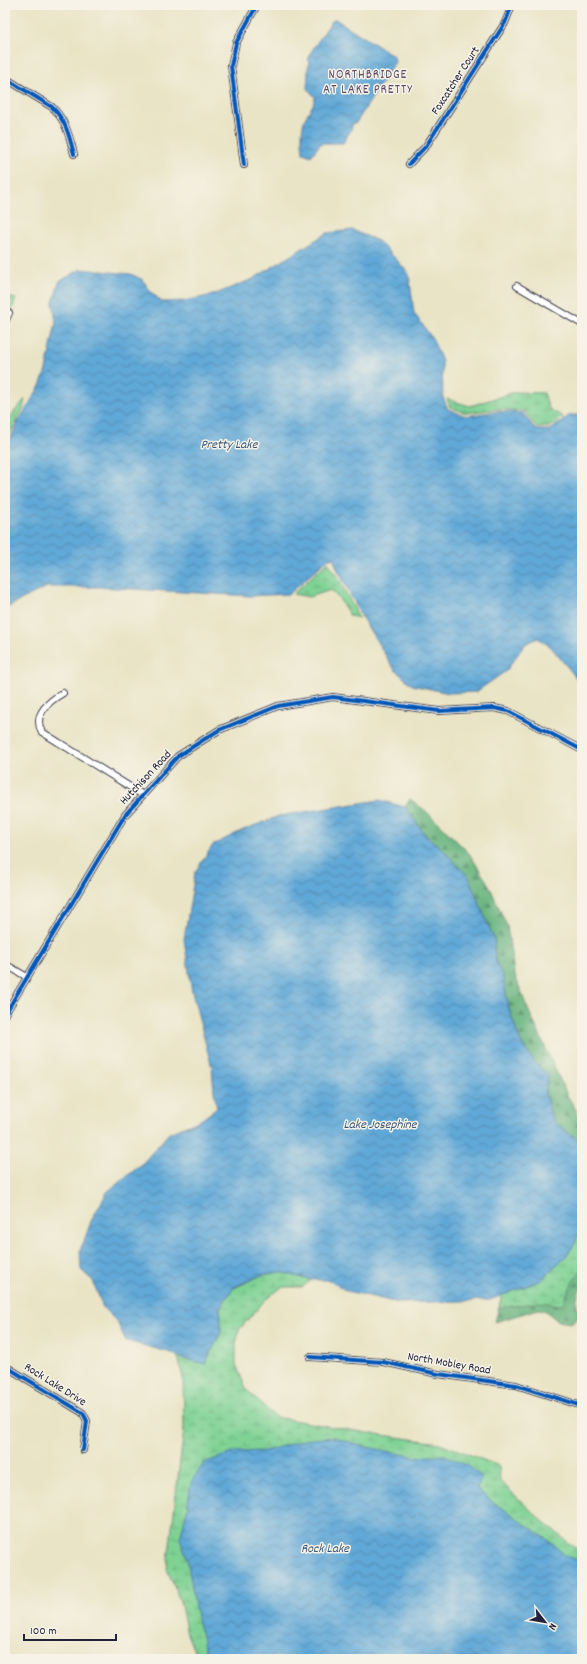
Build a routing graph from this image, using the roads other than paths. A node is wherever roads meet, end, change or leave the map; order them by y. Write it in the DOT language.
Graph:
graph roads {
  1 [pos="257,5"];
  2 [pos="512,5"];
  3 [pos="5,78"];
  4 [pos="74,154"];
  5 [pos="409,164"];
  6 [pos="244,166"];
  7 [pos="517,286"];
  8 [pos="9,312"];
  9 [pos="5,322"];
  10 [pos="582,324"];
  11 [pos="63,693"];
  12 [pos="582,750"];
  13 [pos="143,795"];
  14 [pos="5,964"];
  15 [pos="27,977"];
  16 [pos="5,1014"];
  17 [pos="310,1357"];
  18 [pos="5,1366"];
  19 [pos="582,1406"];
  20 [pos="84,1450"];
  1 -- 6 [label="street"];
  2 -- 5 [label="street, Foxcatcher Court"];
  3 -- 4 [label="street"];
  7 -- 10 [label="street"];
  8 -- 9 [label="street"];
  11 -- 13 [label="street"];
  12 -- 13 [label="street, Hutchison Road"];
  13 -- 15 [label="street, Hutchison Road"];
  14 -- 15 [label="street"];
  15 -- 16 [label="street, Hutchison Road"];
  17 -- 19 [label="street, North Mobley Road"];
  18 -- 20 [label="street, Rock Lake Drive"];
}
